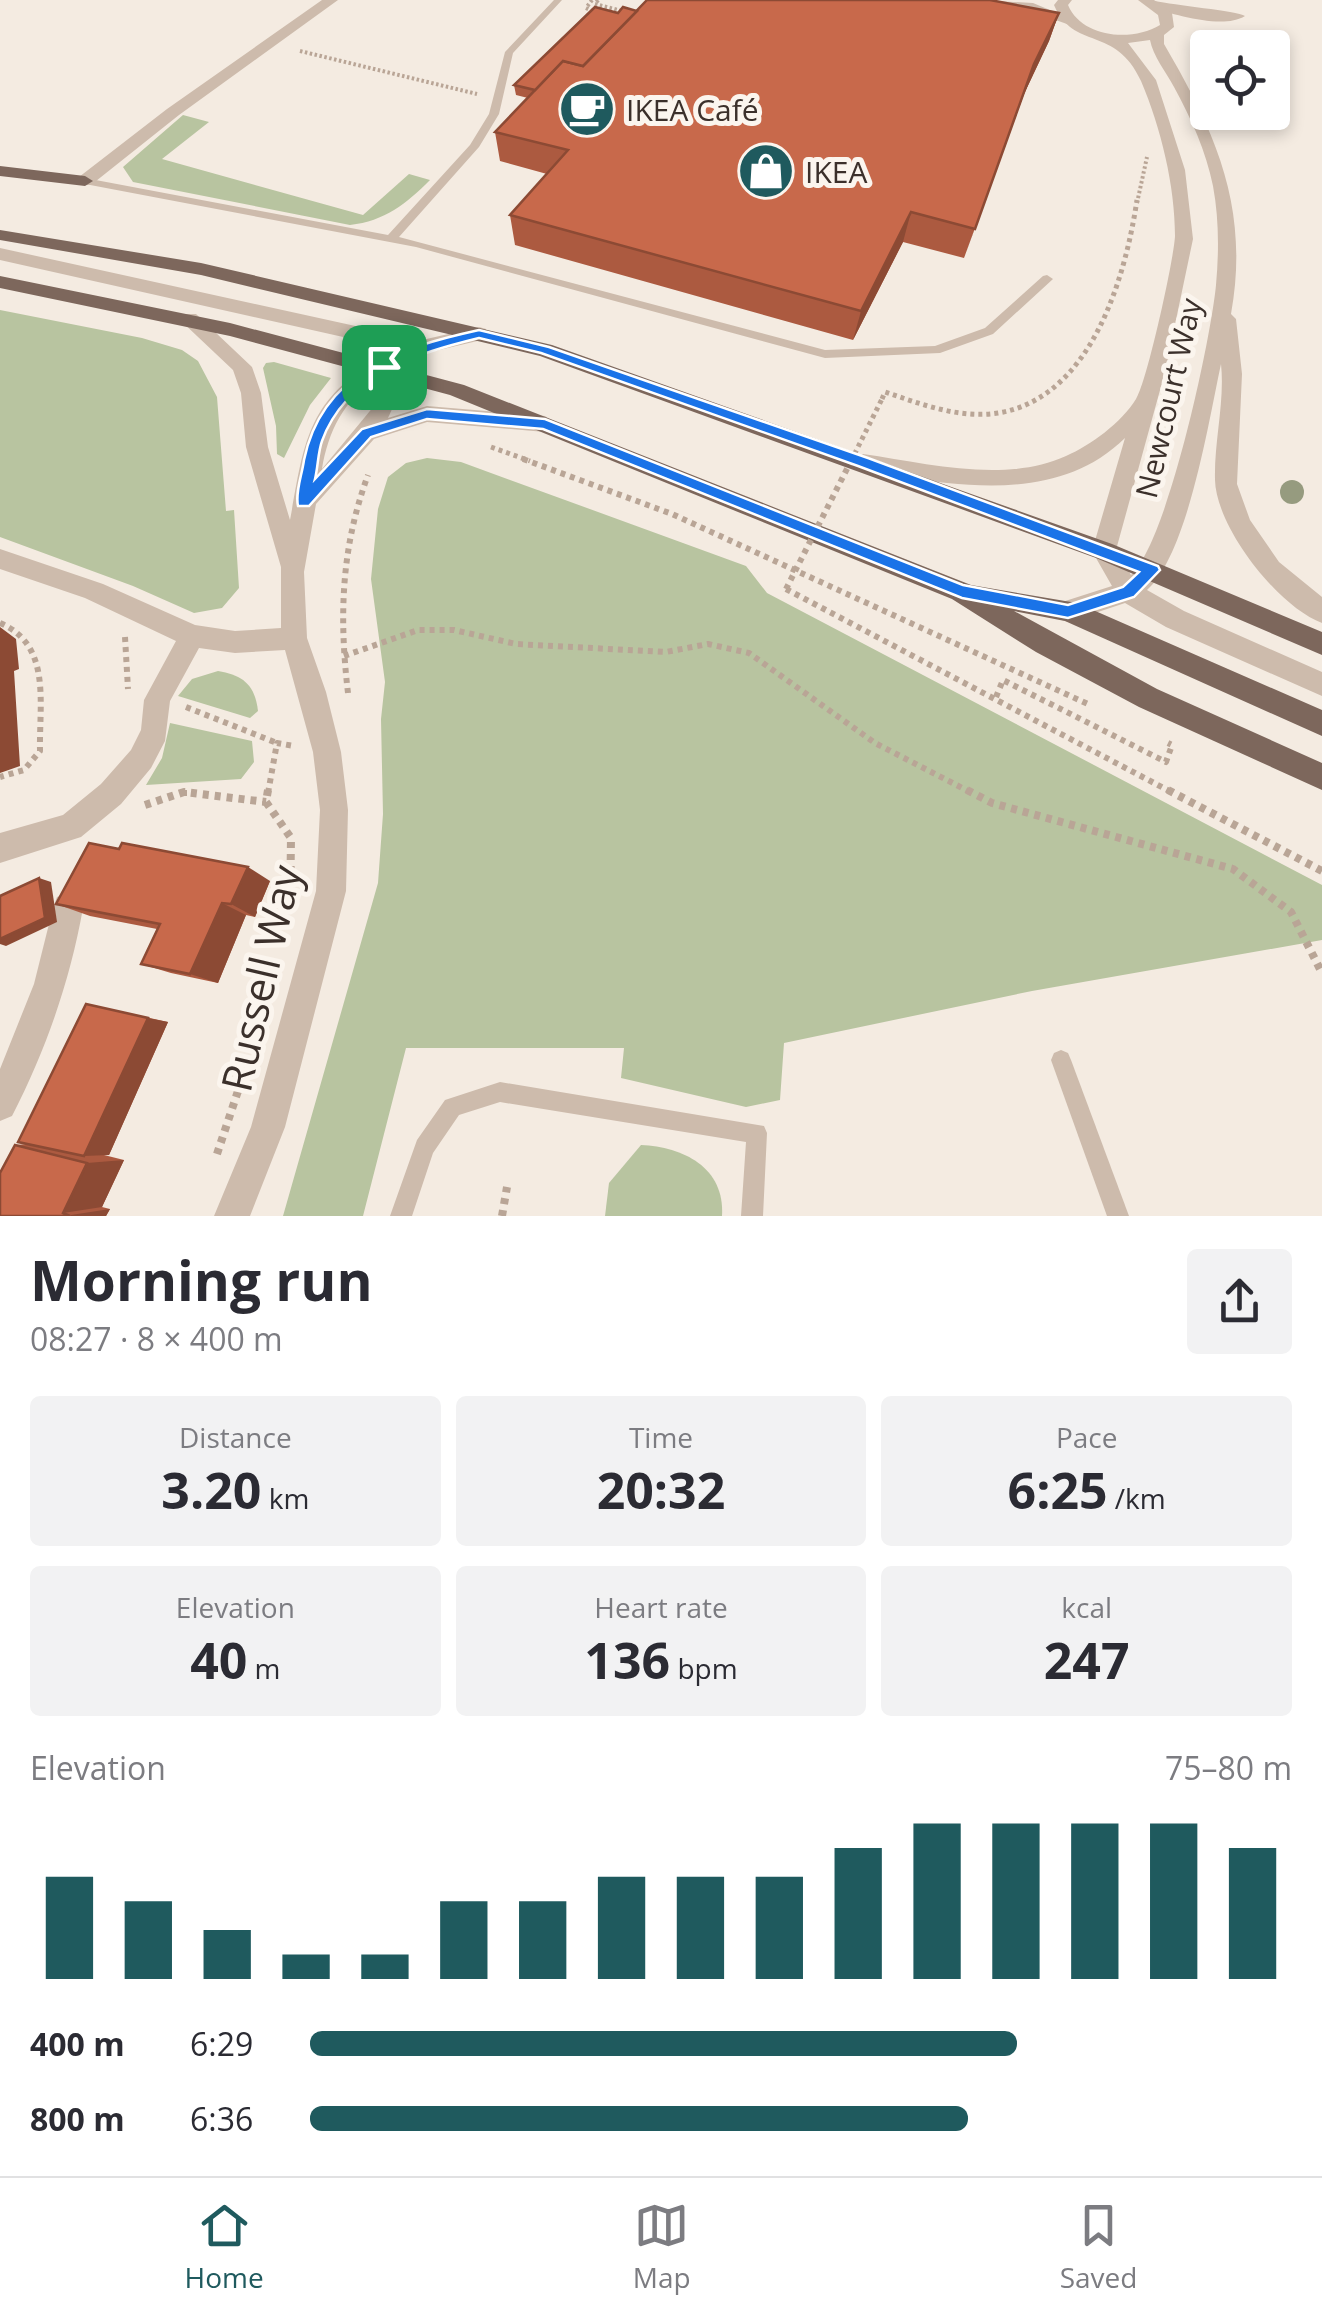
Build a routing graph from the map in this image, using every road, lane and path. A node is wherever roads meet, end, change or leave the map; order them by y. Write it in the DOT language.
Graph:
graph roads {
  1 [pos="331,0"];
  2 [pos="558,0"];
  3 [pos="583,0"];
  4 [pos="593,0"];
  5 [pos="984,0"];
  6 [pos="1064,1"];
  7 [pos="1150,2"];
  8 [pos="1032,8"];
  9 [pos="633,13"];
  10 [pos="1201,15"];
  11 [pos="1238,16"];
  12 [pos="612,18"];
  13 [pos="1067,20"];
  14 [pos="1163,28"];
  15 [pos="1112,38"];
  16 [pos="270,44"];
  17 [pos="498,98"];
  18 [pos="1144,145"];
  19 [pos="0,170"];
  20 [pos="86,181"];
  21 [pos="0,235"];
  22 [pos="390,239"];
  23 [pos="0,254"];
  24 [pos="1047,278"];
  25 [pos="0,282"];
  26 [pos="1224,299"];
  27 [pos="189,320"];
  28 [pos="479,334"];
  29 [pos="384,367"];
  30 [pos="1148,401"];
  31 [pos="545,424"];
  32 [pos="366,433"];
  33 [pos="487,446"];
  34 [pos="863,462"];
  35 [pos="370,472"];
  36 [pos="304,502"];
  37 [pos="1104,551"];
  38 [pos="0,559"];
  39 [pos="1152,570"];
  40 [pos="292,572"];
  41 [pos="962,592"];
  42 [pos="1128,592"];
  43 [pos="1068,612"];
  44 [pos="1322,612"];
  45 [pos="0,623"];
  46 [pos="192,636"];
  47 [pos="294,638"];
  48 [pos="1322,644"];
  49 [pos="344,656"];
  50 [pos="1322,684"];
  51 [pos="348,694"];
  52 [pos="996,698"];
  53 [pos="1104,712"];
  54 [pos="1322,723"];
  55 [pos="1155,737"];
  56 [pos="326,752"];
  57 [pos="0,777"];
  58 [pos="1322,777"];
  59 [pos="111,794"];
  60 [pos="266,802"];
  61 [pos="0,848"];
  62 [pos="1322,871"];
  63 [pos="68,908"];
  64 [pos="285,928"];
  65 [pos="1322,973"];
  66 [pos="1060,1060"];
  67 [pos="244,1076"];
  68 [pos="0,1104"];
  69 [pos="214,1160"];
  70 [pos="507,1187"];
  71 [pos="232,1216"];
  72 [pos="401,1216"];
  73 [pos="502,1216"];
  74 [pos="752,1216"];
  75 [pos="1118,1216"];
  1 -- 16 [label="street"];
  2 -- 17 [label="lane"];
  3 -- 4 [label="path"];
  4 -- 9 [label="path"];
  4 -- 12 [label="path"];
  5 -- 8 [label="street"];
  6 -- 8 [label="street"];
  6 -- 13 [label="street"];
  7 -- 10 [label="street"];
  7 -- 14 [label="street, Newcourt Way"];
  8 -- 13 [label="street"];
  10 -- 11 [label="street"];
  10 -- 14 [label="street"];
  13 -- 15 [label="street"];
  14 -- 15 [label="street"];
  14 -- 26 [label="street, Newcourt Way"];
  15 -- 30 [label="street, Newcourt Way"];
  16 -- 17 [label="path"];
  16 -- 20 [label="street"];
  17 -- 22 [label="lane"];
  18 -- 52 [label="path, bridge"];
  19 -- 20 [label="main road"];
  20 -- 22 [label="lane"];
  21 -- 28 [label="main road"];
  22 -- 24 [label="lane"];
  23 -- 29 [label="street"];
  25 -- 27 [label="main road"];
  26 -- 39 [label="street, Newcourt Way"];
  26 -- 44 [label="street"];
  27 -- 29 [label="main road"];
  27 -- 40 [label="street, Russell Way"];
  28 -- 29 [label="street, Russell Way"];
  28 -- 34 [label="main road"];
  29 -- 31 [label="main road"];
  29 -- 32 [label="street"];
  29 -- 36 [label="street, Russell Way"];
  30 -- 34 [label="street"];
  30 -- 37 [label="street, Newcourt Way"];
  31 -- 32 [label="street"];
  31 -- 41 [label="main road"];
  32 -- 36 [label="street"];
  33 -- 53 [label="path"];
  34 -- 37 [label="main road"];
  35 -- 49 [label="path"];
  36 -- 40 [label="street, Russell Way"];
  37 -- 39 [label="main road"];
  37 -- 42 [label="street"];
  38 -- 46 [label="street"];
  39 -- 42 [label="street, Newcourt Way"];
  39 -- 48 [label="main road"];
  40 -- 47 [label="street, Russell Way"];
  41 -- 43 [label="main road"];
  41 -- 58 [label="main road"];
  42 -- 43 [label="street, Newcourt Way"];
  42 -- 50 [label="street"];
  43 -- 54 [label="main road"];
  45 -- 57 [label="path"];
  46 -- 47 [label="street"];
  46 -- 59 [label="street"];
  47 -- 56 [label="street, Russell Way"];
  49 -- 51 [label="path"];
  49 -- 65 [label="path"];
  52 -- 55 [label="path"];
  52 -- 62 [label="path"];
  56 -- 60 [label="path"];
  56 -- 71 [label="street, Russell Way"];
  59 -- 60 [label="path"];
  59 -- 61 [label="street"];
  60 -- 64 [label="path"];
  63 -- 68 [label="street"];
  66 -- 75 [label="lane"];
  67 -- 69 [label="path"];
  70 -- 73 [label="path"];
  72 -- 74 [label="lane"];
}
